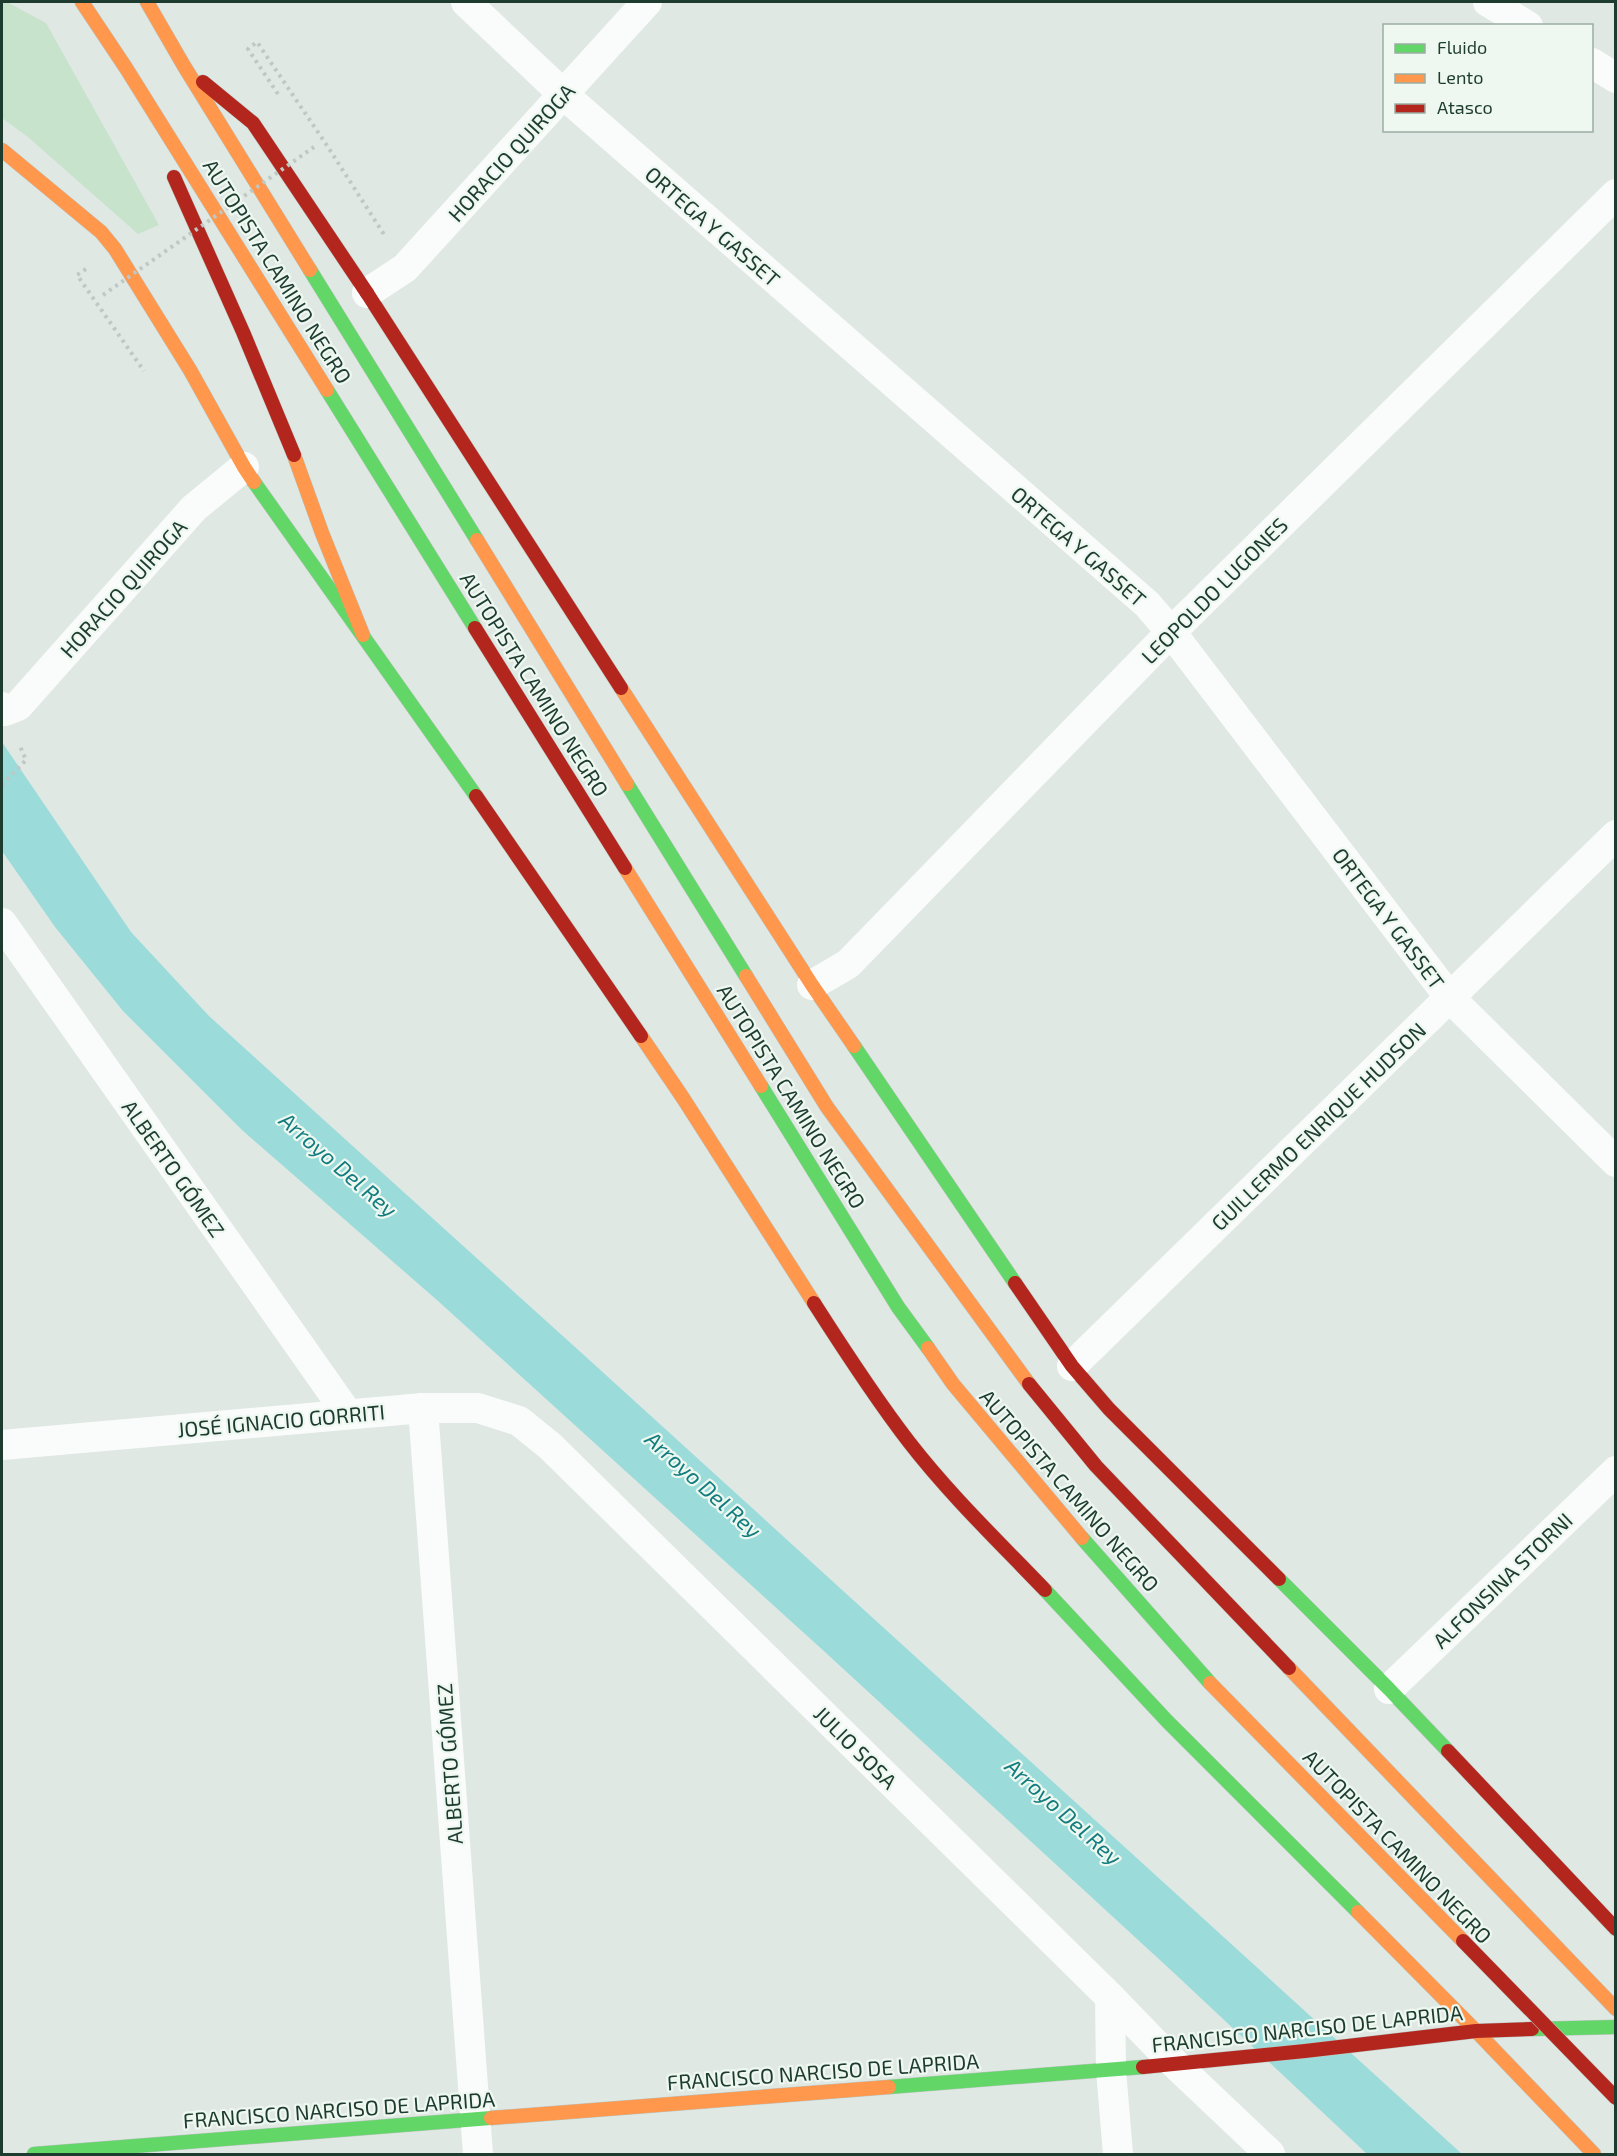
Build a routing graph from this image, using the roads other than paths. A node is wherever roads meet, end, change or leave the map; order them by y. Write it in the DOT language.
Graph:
graph roads {
  1 [pos="82,2"];
  2 [pos="147,2"];
  3 [pos="466,2"];
  4 [pos="647,2"];
  5 [pos="1488,2"];
  6 [pos="1525,24"];
  7 [pos="1593,64"];
  8 [pos="183,66"];
  9 [pos="126,68"];
  10 [pos="1616,78"];
  11 [pos="564,95"];
  12 [pos="2,150"];
  13 [pos="1616,194"];
  14 [pos="367,293"];
  15 [pos="244,467"];
  16 [pos="1171,632"];
  17 [pos="363,635"];
  18 [pos="3,709"];
  19 [pos="1616,835"];
  20 [pos="2,923"];
  21 [pos="812,985"];
  22 [pos="1450,998"];
  23 [pos="1616,1162"];
  24 [pos="1072,1366"];
  25 [pos="423,1408"];
  26 [pos="347,1413"];
  27 [pos="2,1445"];
  28 [pos="550,1446"];
  29 [pos="1616,1471"];
  30 [pos="1389,1689"];
  31 [pos="1616,1929"];
  32 [pos="1110,1996"];
  33 [pos="1616,2009"];
  34 [pos="1616,2027"];
  35 [pos="1476,2031"];
  36 [pos="1174,2063"];
  37 [pos="1110,2070"];
  38 [pos="1616,2098"];
  39 [pos="475,2120"];
  40 [pos="34,2154"];
  41 [pos="478,2154"];
  42 [pos="1118,2154"];
  43 [pos="1270,2154"];
  44 [pos="1594,2154"];
  1 -- 9 [label="main road, AUTOPISTA CAMINO NEGRO"];
  2 -- 8 [label="main road, AUTOPISTA CAMINO NEGRO"];
  3 -- 11 [label="street, ORTEGA Y GASSET"];
  4 -- 11 [label="street, HORACIO QUIROGA"];
  5 -- 6 [label="street"];
  7 -- 10 [label="street"];
  8 -- 14 [label="main road"];
  8 -- 33 [label="main road, AUTOPISTA CAMINO NEGRO"];
  9 -- 17 [label="main road"];
  9 -- 38 [label="main road, AUTOPISTA CAMINO NEGRO, bridge"];
  11 -- 14 [label="street, HORACIO QUIROGA"];
  11 -- 16 [label="street, ORTEGA Y GASSET"];
  12 -- 15 [label="main road"];
  13 -- 16 [label="street, LEOPOLDO LUGONES"];
  14 -- 21 [label="main road"];
  15 -- 17 [label="main road"];
  15 -- 18 [label="street, HORACIO QUIROGA"];
  16 -- 21 [label="street, LEOPOLDO LUGONES"];
  16 -- 22 [label="street, ORTEGA Y GASSET"];
  17 -- 35 [label="main road"];
  19 -- 22 [label="street, GUILLERMO ENRIQUE HUDSON"];
  20 -- 26 [label="street, ALBERTO GÓMEZ"];
  21 -- 24 [label="main road"];
  22 -- 23 [label="street, ORTEGA Y GASSET"];
  22 -- 24 [label="street, GUILLERMO ENRIQUE HUDSON"];
  24 -- 30 [label="main road"];
  25 -- 26 [label="street, JOSÉ IGNACIO GORRITI"];
  25 -- 28 [label="street, JOSÉ IGNACIO GORRITI"];
  25 -- 39 [label="street, ALBERTO GÓMEZ"];
  26 -- 27 [label="street, JOSÉ IGNACIO GORRITI"];
  28 -- 32 [label="street, JULIO SOSA"];
  29 -- 30 [label="street, ALFONSINA STORNI"];
  30 -- 31 [label="main road"];
  32 -- 36 [label="street, JULIO SOSA"];
  32 -- 37 [label="street"];
  34 -- 35 [label="main road, FRANCISCO NARCISO DE LAPRIDA"];
  35 -- 36 [label="main road, FRANCISCO NARCISO DE LAPRIDA"];
  35 -- 44 [label="main road"];
  36 -- 37 [label="main road, FRANCISCO NARCISO DE LAPRIDA"];
  36 -- 43 [label="street, JULIO SOSA"];
  37 -- 39 [label="main road, FRANCISCO NARCISO DE LAPRIDA"];
  37 -- 42 [label="street"];
  39 -- 40 [label="main road, FRANCISCO NARCISO DE LAPRIDA"];
  39 -- 41 [label="street, ALBERTO GÓMEZ"];
}
